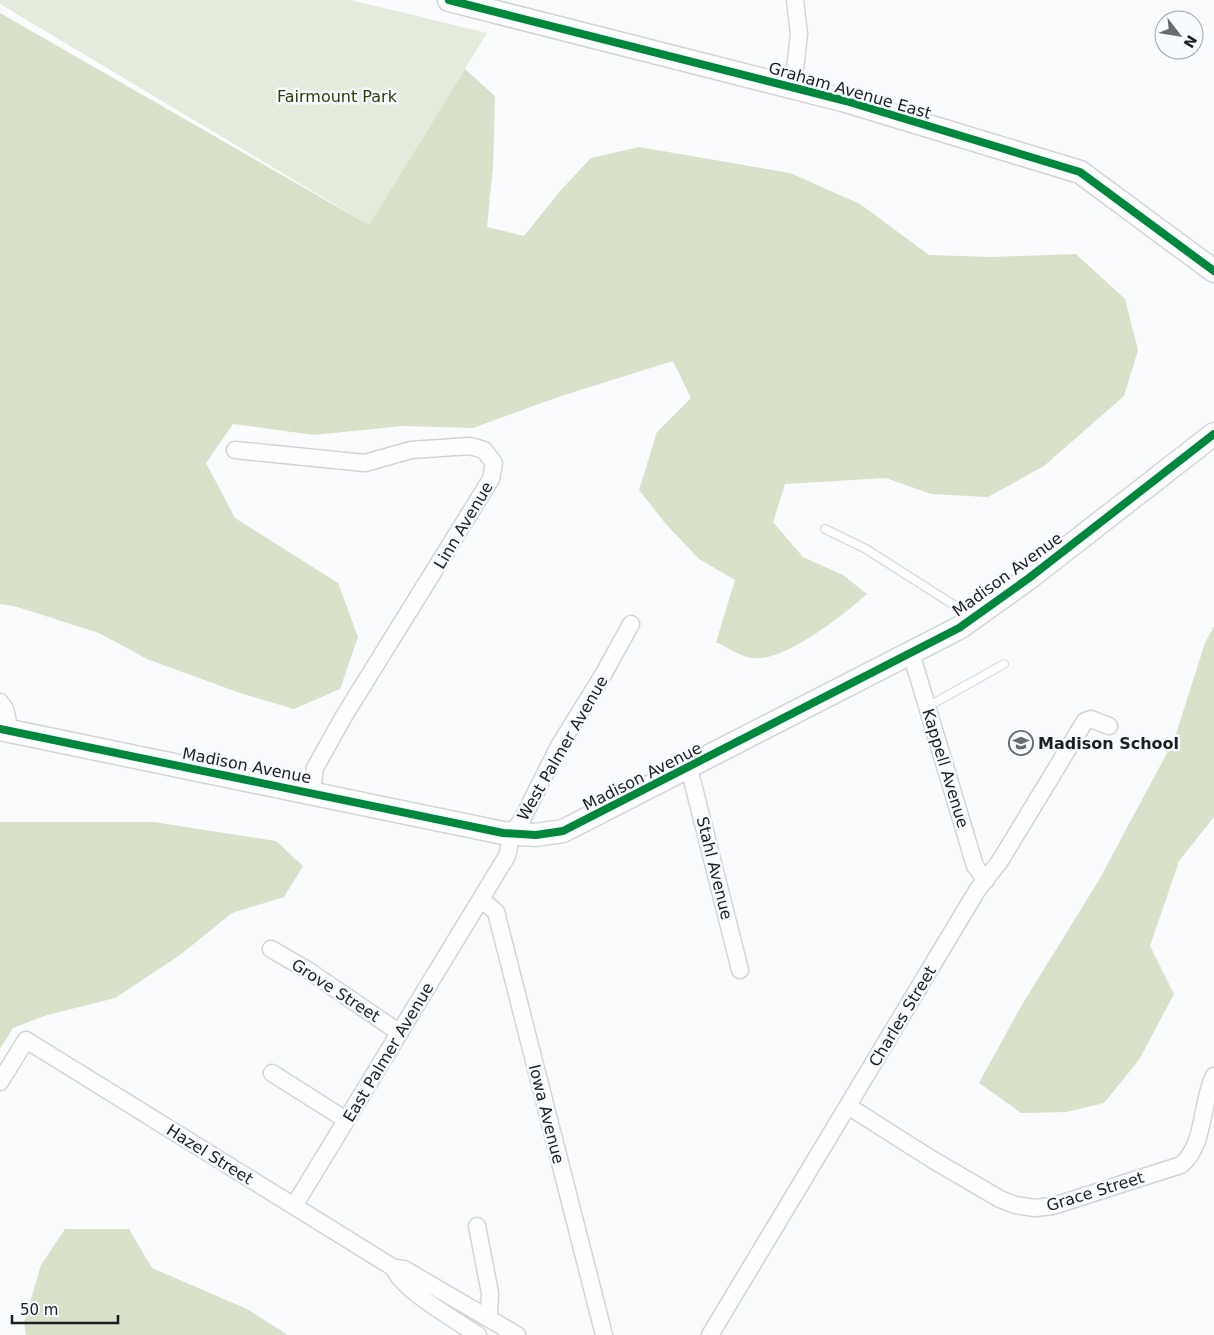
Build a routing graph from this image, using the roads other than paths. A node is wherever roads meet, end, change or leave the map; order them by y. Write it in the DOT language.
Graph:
graph roads {
  1 [pos="449,0"];
  2 [pos="795,0"];
  3 [pos="793,87"];
  4 [pos="1214,271"];
  5 [pos="1214,434"];
  6 [pos="235,450"];
  7 [pos="825,530"];
  8 [pos="974,618"];
  9 [pos="631,624"];
  10 [pos="911,653"];
  11 [pos="1004,664"];
  12 [pos="0,702"];
  13 [pos="928,708"];
  14 [pos="1110,726"];
  15 [pos="5,730"];
  16 [pos="689,768"];
  17 [pos="312,792"];
  18 [pos="512,834"];
  19 [pos="986,880"];
  20 [pos="481,899"];
  21 [pos="271,949"];
  22 [pos="740,970"];
  23 [pos="400,1032"];
  24 [pos="272,1073"];
  25 [pos="1214,1076"];
  26 [pos="0,1082"];
  27 [pos="848,1106"];
  28 [pos="346,1120"];
  29 [pos="294,1206"];
  30 [pos="477,1226"];
  31 [pos="394,1268"];
  32 [pos="489,1318"];
  33 [pos="478,1335"];
  34 [pos="517,1335"];
  35 [pos="604,1335"];
  36 [pos="710,1335"];
  1 -- 3 [label="main road, Graham Avenue East"];
  2 -- 3 [label="street"];
  3 -- 4 [label="main road, Graham Avenue East"];
  5 -- 8 [label="main road, Madison Avenue"];
  6 -- 17 [label="street, Linn Avenue"];
  7 -- 8 [label="lane"];
  8 -- 10 [label="main road, Madison Avenue"];
  9 -- 18 [label="street, West Palmer Avenue"];
  10 -- 13 [label="street, Kappell Avenue"];
  10 -- 16 [label="main road, Madison Avenue"];
  11 -- 13 [label="lane"];
  12 -- 15 [label="street"];
  13 -- 19 [label="street, Kappell Avenue"];
  14 -- 19 [label="street, Charles Street"];
  15 -- 17 [label="main road, Madison Avenue"];
  16 -- 18 [label="main road, Madison Avenue"];
  16 -- 22 [label="street, Stahl Avenue"];
  17 -- 18 [label="main road, Madison Avenue"];
  18 -- 20 [label="street, West Palmer Avenue"];
  19 -- 27 [label="street, Charles Street"];
  20 -- 23 [label="street, East Palmer Avenue"];
  20 -- 35 [label="street, Iowa Avenue"];
  21 -- 23 [label="street, Grove Street"];
  23 -- 28 [label="street, East Palmer Avenue"];
  24 -- 28 [label="street"];
  25 -- 27 [label="street, Grace Street"];
  26 -- 29 [label="street, Hazel Street"];
  27 -- 36 [label="street, Charles Street"];
  28 -- 29 [label="street, East Palmer Avenue"];
  29 -- 31 [label="street, Hazel Street"];
  30 -- 32 [label="street"];
  31 -- 32 [label="street, Hazel Street"];
  31 -- 33 [label="street, Hazel Street"];
  32 -- 34 [label="street, Hazel Street"];
}
